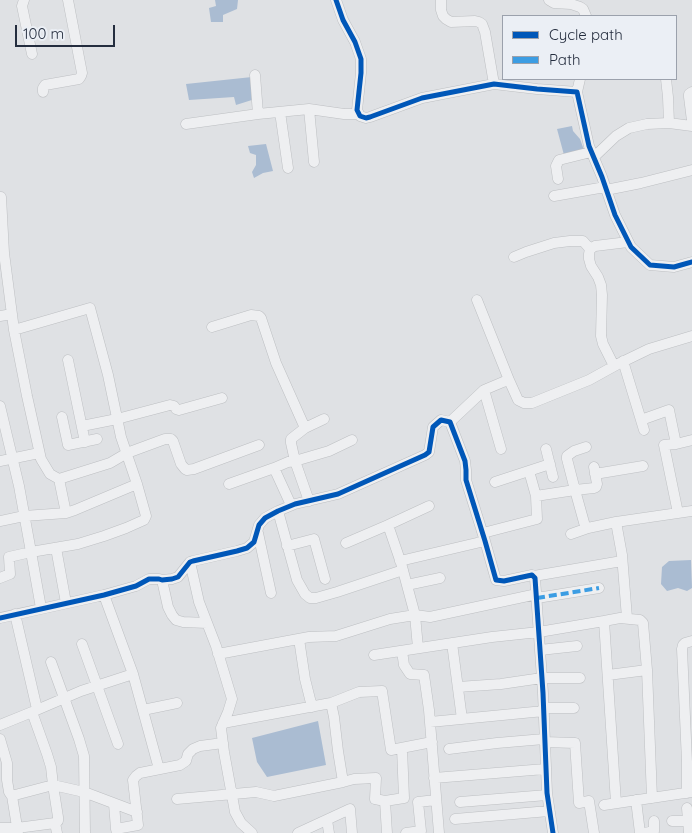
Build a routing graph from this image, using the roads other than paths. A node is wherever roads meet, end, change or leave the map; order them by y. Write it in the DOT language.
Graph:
graph roads {
  1 [pos="24,0"];
  2 [pos="68,0"];
  3 [pos="336,0"];
  4 [pos="441,0"];
  5 [pos="550,0"];
  6 [pos="586,15"];
  7 [pos="32,54"];
  8 [pos="255,75"];
  9 [pos="580,80"];
  10 [pos="666,80"];
  11 [pos="494,84"];
  12 [pos="43,92"];
  13 [pos="577,92"];
  14 [pos="692,92"];
  15 [pos="309,109"];
  16 [pos="280,112"];
  17 [pos="258,114"];
  18 [pos="359,114"];
  19 [pos="692,121"];
  20 [pos="186,124"];
  21 [pos="669,124"];
  22 [pos="692,126"];
  23 [pos="592,155"];
  24 [pos="314,162"];
  25 [pos="288,168"];
  26 [pos="692,170"];
  27 [pos="558,179"];
  28 [pos="606,190"];
  29 [pos="554,196"];
  30 [pos="1,197"];
  31 [pos="628,242"];
  32 [pos="590,249"];
  33 [pos="2,253"];
  34 [pos="514,257"];
  35 [pos="692,262"];
  36 [pos="478,300"];
  37 [pos="12,314"];
  38 [pos="0,316"];
  39 [pos="212,327"];
  40 [pos="14,330"];
  41 [pos="692,336"];
  42 [pos="68,360"];
  43 [pos="618,364"];
  44 [pos="509,380"];
  45 [pos="484,390"];
  46 [pos="222,398"];
  47 [pos="0,406"];
  48 [pos="62,417"];
  49 [pos="117,419"];
  50 [pos="324,419"];
  51 [pos="2,420"];
  52 [pos="450,422"];
  53 [pos="82,426"];
  54 [pos="305,428"];
  55 [pos="97,439"];
  56 [pos="352,440"];
  57 [pos="692,440"];
  58 [pos="84,442"];
  59 [pos="676,444"];
  60 [pos="259,445"];
  61 [pos="586,447"];
  62 [pos="501,449"];
  63 [pos="546,449"];
  64 [pos="40,453"];
  65 [pos="126,453"];
  66 [pos="13,458"];
  67 [pos="0,461"];
  68 [pos="295,461"];
  69 [pos="550,464"];
  70 [pos="643,466"];
  71 [pos="274,468"];
  72 [pos="529,471"];
  73 [pos="553,477"];
  74 [pos="59,479"];
  75 [pos="495,482"];
  76 [pos="137,484"];
  77 [pos="229,484"];
  78 [pos="575,490"];
  79 [pos="536,496"];
  80 [pos="309,501"];
  81 [pos="291,506"];
  82 [pos="429,506"];
  83 [pos="278,511"];
  84 [pos="692,511"];
  85 [pos="66,513"];
  86 [pos="678,513"];
  87 [pos="24,516"];
  88 [pos="0,521"];
  89 [pos="616,522"];
  90 [pos="388,525"];
  91 [pos="588,528"];
  92 [pos="258,532"];
  93 [pos="570,534"];
  94 [pos="484,537"];
  95 [pos="346,543"];
  96 [pos="287,546"];
  97 [pos="56,548"];
  98 [pos="31,552"];
  99 [pos="622,561"];
  100 [pos="190,562"];
  101 [pos="401,565"];
  102 [pos="534,576"];
  103 [pos="0,578"];
  104 [pos="325,578"];
  105 [pos="440,578"];
  106 [pos="162,580"];
  107 [pos="407,585"];
  108 [pos="599,588"];
  109 [pos="271,593"];
  110 [pos="104,595"];
  111 [pos="537,596"];
  112 [pos="66,604"];
  113 [pos="41,608"];
  114 [pos="15,614"];
  115 [pos="415,615"];
  116 [pos="0,618"];
  117 [pos="627,618"];
  118 [pos="604,621"];
  119 [pos="207,623"];
  120 [pos="539,632"];
  121 [pos="299,639"];
  122 [pos="692,641"];
  123 [pos="452,643"];
  124 [pos="82,644"];
  125 [pos="577,646"];
  126 [pos="418,648"];
  127 [pos="540,650"];
  128 [pos="402,651"];
  129 [pos="218,654"];
  130 [pos="374,655"];
  131 [pos="51,662"];
  132 [pos="648,670"];
  133 [pos="132,674"];
  134 [pos="608,675"];
  135 [pos="542,678"];
  136 [pos="580,678"];
  137 [pos="97,686"];
  138 [pos="458,687"];
  139 [pos="64,698"];
  140 [pos="177,702"];
  141 [pos="331,703"];
  142 [pos="312,707"];
  143 [pos="574,708"];
  144 [pos="544,709"];
  145 [pos="35,710"];
  146 [pos="144,710"];
  147 [pos="462,719"];
  148 [pos="430,722"];
  149 [pos="223,723"];
  150 [pos="0,724"];
  151 [pos="0,739"];
  152 [pos="544,741"];
  153 [pos="432,742"];
  154 [pos="223,743"];
  155 [pos="118,744"];
  156 [pos="402,748"];
  157 [pos="449,749"];
  158 [pos="159,769"];
  159 [pos="545,769"];
  160 [pos="434,778"];
  161 [pos="343,782"];
  162 [pos="54,785"];
  163 [pos="84,792"];
  164 [pos="689,792"];
  165 [pos="232,795"];
  166 [pos="547,795"];
  167 [pos="12,796"];
  168 [pos="652,798"];
  169 [pos="177,799"];
  170 [pos="385,800"];
  171 [pos="436,800"];
  172 [pos="636,800"];
  173 [pos="460,802"];
  174 [pos="616,803"];
  175 [pos="114,804"];
  176 [pos="604,805"];
  177 [pos="687,808"];
  178 [pos="549,811"];
  179 [pos="137,812"];
  180 [pos="455,819"];
  181 [pos="327,820"];
  182 [pos="654,820"];
  183 [pos="672,821"];
  184 [pos="688,821"];
  185 [pos="0,828"];
  186 [pos="56,828"];
  187 [pos="17,831"];
  188 [pos="116,831"];
  189 [pos="421,832"];
  190 [pos="85,833"];
  191 [pos="252,833"];
  192 [pos="301,833"];
  193 [pos="329,833"];
  194 [pos="352,833"];
  195 [pos="387,833"];
  196 [pos="406,833"];
  197 [pos="440,833"];
  198 [pos="553,833"];
  199 [pos="594,833"];
  200 [pos="640,833"];
  201 [pos="645,833"];
  202 [pos="689,833"];
  1 -- 7 [label="street"];
  2 -- 12 [label="street"];
  3 -- 18 [label="street"];
  4 -- 11 [label="street"];
  5 -- 6 [label="street"];
  8 -- 17 [label="street"];
  9 -- 13 [label="street"];
  10 -- 21 [label="street"];
  11 -- 13 [label="street"];
  11 -- 18 [label="street"];
  13 -- 23 [label="street"];
  14 -- 19 [label="street"];
  15 -- 16 [label="street"];
  15 -- 18 [label="street"];
  15 -- 24 [label="street"];
  16 -- 17 [label="street"];
  16 -- 25 [label="street"];
  17 -- 20 [label="street"];
  21 -- 22 [label="street"];
  21 -- 23 [label="street"];
  23 -- 27 [label="street"];
  23 -- 28 [label="street"];
  26 -- 28 [label="street"];
  28 -- 29 [label="street"];
  28 -- 31 [label="street"];
  30 -- 33 [label="street"];
  31 -- 32 [label="street"];
  31 -- 35 [label="street"];
  32 -- 34 [label="street"];
  32 -- 43 [label="street"];
  33 -- 37 [label="street"];
  36 -- 44 [label="street"];
  37 -- 38 [label="street"];
  37 -- 40 [label="street"];
  39 -- 54 [label="street"];
  40 -- 49 [label="street"];
  40 -- 64 [label="street"];
  41 -- 43 [label="street"];
  42 -- 53 [label="street"];
  43 -- 44 [label="street"];
  43 -- 59 [label="street"];
  44 -- 45 [label="street"];
  45 -- 52 [label="street"];
  45 -- 62 [label="street"];
  46 -- 49 [label="street"];
  47 -- 51 [label="street"];
  48 -- 58 [label="street"];
  49 -- 53 [label="street"];
  49 -- 65 [label="street"];
  50 -- 54 [label="street"];
  51 -- 66 [label="street"];
  52 -- 80 [label="street"];
  52 -- 94 [label="street"];
  53 -- 58 [label="street"];
  54 -- 68 [label="street"];
  55 -- 58 [label="street"];
  56 -- 68 [label="street"];
  57 -- 59 [label="street"];
  59 -- 86 [label="street"];
  60 -- 65 [label="street"];
  61 -- 78 [label="street"];
  63 -- 69 [label="street"];
  64 -- 66 [label="street"];
  64 -- 74 [label="street"];
  65 -- 74 [label="street"];
  65 -- 76 [label="street"];
  66 -- 67 [label="street"];
  66 -- 87 [label="street"];
  68 -- 71 [label="street"];
  68 -- 80 [label="street"];
  69 -- 72 [label="street"];
  69 -- 73 [label="street"];
  70 -- 78 [label="street"];
  71 -- 77 [label="street"];
  71 -- 81 [label="street"];
  72 -- 75 [label="street"];
  72 -- 79 [label="street"];
  74 -- 85 [label="street"];
  76 -- 85 [label="street"];
  76 -- 97 [label="street"];
  78 -- 79 [label="street"];
  78 -- 91 [label="street"];
  79 -- 94 [label="street"];
  80 -- 81 [label="street"];
  81 -- 83 [label="street"];
  82 -- 90 [label="street"];
  83 -- 92 [label="street"];
  83 -- 96 [label="street"];
  84 -- 86 [label="street"];
  85 -- 87 [label="street"];
  86 -- 89 [label="street"];
  87 -- 88 [label="street"];
  87 -- 98 [label="street"];
  89 -- 91 [label="street"];
  89 -- 99 [label="street"];
  90 -- 95 [label="street"];
  90 -- 101 [label="street"];
  91 -- 93 [label="street"];
  92 -- 100 [label="street"];
  92 -- 109 [label="street"];
  94 -- 101 [label="street"];
  94 -- 102 [label="street"];
  96 -- 101 [label="street"];
  96 -- 104 [label="street"];
  97 -- 98 [label="street"];
  97 -- 112 [label="street"];
  98 -- 103 [label="street"];
  98 -- 113 [label="street"];
  99 -- 102 [label="street"];
  99 -- 117 [label="street"];
  100 -- 106 [label="street"];
  100 -- 119 [label="street"];
  101 -- 107 [label="street"];
  102 -- 111 [label="street"];
  105 -- 107 [label="street"];
  106 -- 110 [label="street"];
  106 -- 119 [label="street"];
  107 -- 115 [label="street"];
  108 -- 111 [label="street"];
  110 -- 112 [label="street"];
  110 -- 133 [label="street"];
  111 -- 115 [label="street"];
  111 -- 120 [label="street"];
  112 -- 113 [label="street"];
  113 -- 114 [label="street"];
  114 -- 116 [label="street"];
  114 -- 145 [label="street"];
  115 -- 121 [label="street"];
  115 -- 126 [label="street"];
  117 -- 118 [label="street"];
  117 -- 132 [label="street"];
  118 -- 120 [label="street"];
  118 -- 134 [label="street"];
  119 -- 129 [label="street"];
  120 -- 123 [label="street"];
  120 -- 127 [label="street"];
  121 -- 129 [label="street"];
  121 -- 142 [label="street"];
  122 -- 164 [label="street"];
  123 -- 126 [label="street"];
  123 -- 138 [label="street"];
  124 -- 137 [label="street"];
  125 -- 127 [label="street"];
  126 -- 128 [label="street"];
  127 -- 135 [label="street"];
  128 -- 130 [label="street"];
  128 -- 148 [label="street"];
  129 -- 149 [label="street"];
  131 -- 139 [label="street"];
  132 -- 134 [label="street"];
  132 -- 168 [label="street"];
  133 -- 137 [label="street"];
  133 -- 146 [label="street"];
  134 -- 174 [label="street"];
  135 -- 136 [label="street"];
  135 -- 138 [label="street"];
  135 -- 144 [label="street"];
  137 -- 139 [label="street"];
  137 -- 155 [label="street"];
  138 -- 147 [label="street"];
  139 -- 145 [label="street"];
  139 -- 163 [label="street"];
  140 -- 146 [label="street"];
  141 -- 142 [label="street"];
  141 -- 156 [label="street"];
  141 -- 161 [label="street"];
  142 -- 149 [label="street"];
  143 -- 144 [label="street"];
  144 -- 147 [label="street"];
  144 -- 152 [label="street"];
  145 -- 150 [label="street"];
  145 -- 162 [label="street"];
  146 -- 158 [label="street"];
  147 -- 148 [label="street"];
  148 -- 153 [label="street"];
  149 -- 154 [label="street"];
  151 -- 167 [label="street"];
  152 -- 157 [label="street"];
  152 -- 159 [label="street"];
  152 -- 199 [label="street"];
  153 -- 156 [label="street"];
  153 -- 160 [label="street"];
  154 -- 158 [label="street"];
  154 -- 165 [label="street"];
  156 -- 170 [label="street"];
  158 -- 179 [label="street"];
  159 -- 160 [label="street"];
  159 -- 166 [label="street"];
  160 -- 171 [label="street"];
  161 -- 165 [label="street"];
  161 -- 170 [label="street"];
  162 -- 163 [label="street"];
  162 -- 167 [label="street"];
  162 -- 186 [label="street"];
  163 -- 175 [label="street"];
  163 -- 190 [label="street"];
  164 -- 168 [label="street"];
  165 -- 169 [label="street"];
  165 -- 191 [label="street"];
  166 -- 173 [label="street"];
  166 -- 178 [label="street"];
  167 -- 187 [label="street"];
  168 -- 172 [label="street"];
  170 -- 195 [label="street"];
  171 -- 189 [label="street"];
  171 -- 197 [label="street"];
  172 -- 174 [label="street"];
  172 -- 200 [label="street"];
  174 -- 176 [label="street"];
  175 -- 179 [label="street"];
  175 -- 188 [label="street"];
  177 -- 184 [label="street"];
  178 -- 180 [label="street"];
  178 -- 198 [label="street"];
  179 -- 188 [label="street"];
  181 -- 192 [label="street"];
  181 -- 193 [label="street"];
  181 -- 194 [label="street"];
  182 -- 201 [label="street"];
  183 -- 184 [label="street"];
  184 -- 202 [label="street"];
  185 -- 187 [label="street"];
  186 -- 187 [label="street"];
  189 -- 196 [label="street"];
}
